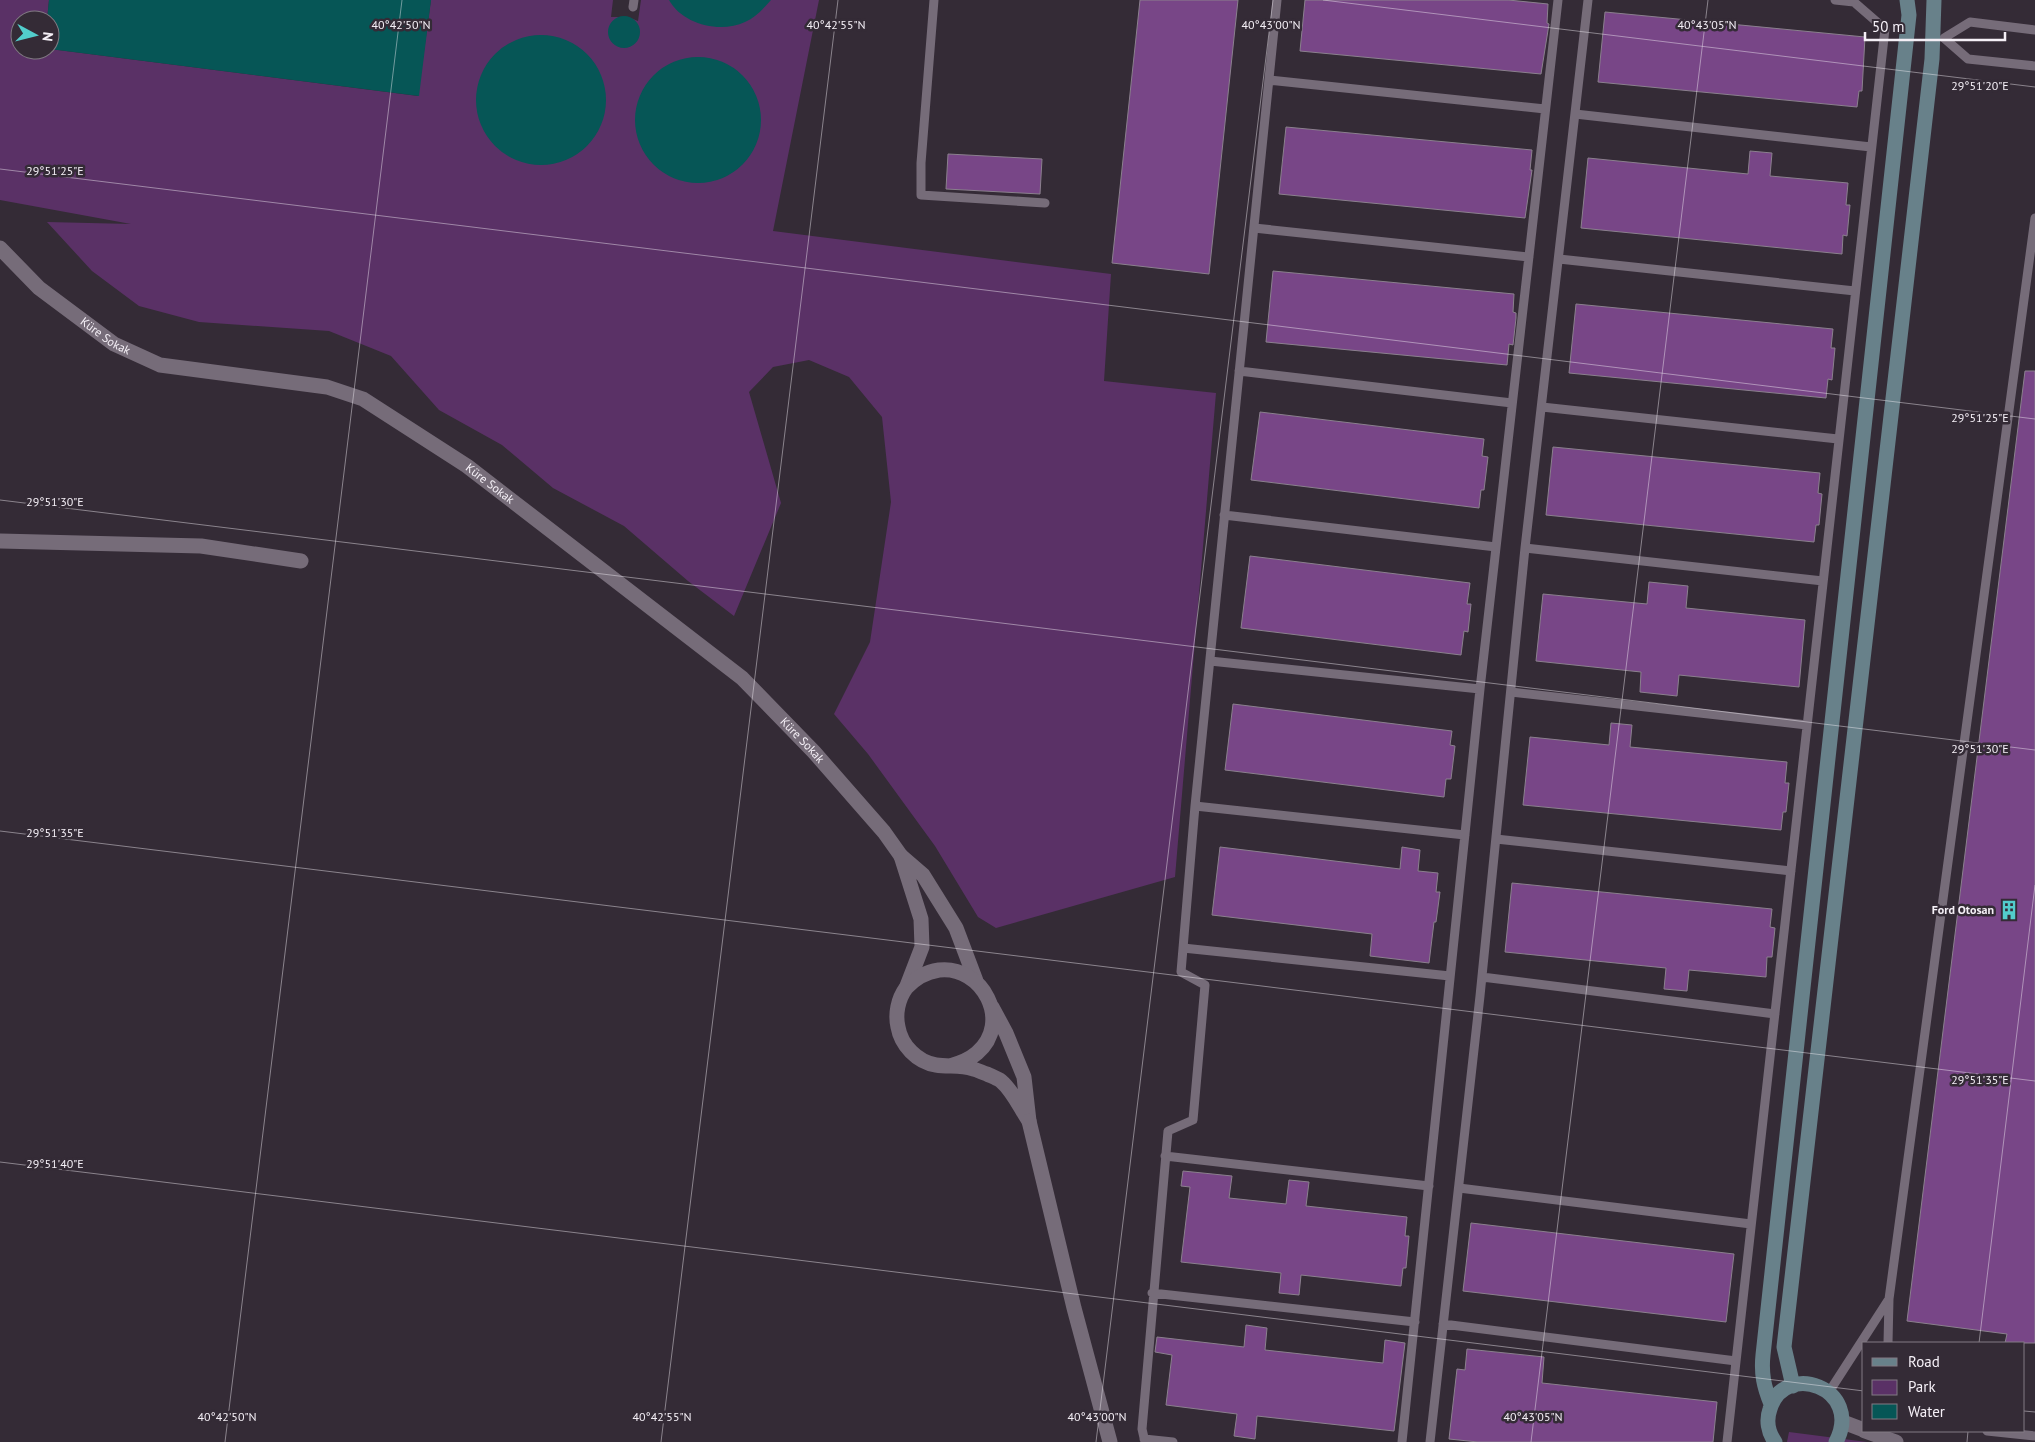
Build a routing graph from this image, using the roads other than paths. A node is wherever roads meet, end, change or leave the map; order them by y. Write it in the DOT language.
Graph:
graph roads {
  1 [pos="934,0"];
  2 [pos="1277,0"];
  3 [pos="1558,0"];
  4 [pos="1588,0"];
  5 [pos="1835,0"];
  6 [pos="1906,0"];
  7 [pos="1934,0"];
  8 [pos="2035,30"];
  9 [pos="2035,66"];
  10 [pos="1269,80"];
  11 [pos="1545,109"];
  12 [pos="1575,114"];
  13 [pos="1871,147"];
  14 [pos="1045,203"];
  15 [pos="2035,218"];
  16 [pos="1254,228"];
  17 [pos="0,248"];
  18 [pos="1529,257"];
  19 [pos="1558,259"];
  20 [pos="1855,292"];
  21 [pos="1239,371"];
  22 [pos="1512,402"];
  23 [pos="1542,407"];
  24 [pos="1838,439"];
  25 [pos="1224,515"];
  26 [pos="0,541"];
  27 [pos="1496,548"];
  28 [pos="1526,548"];
  29 [pos="301,562"];
  30 [pos="1823,581"];
  31 [pos="1210,661"];
  32 [pos="1480,689"];
  33 [pos="1511,692"];
  34 [pos="1807,725"];
  35 [pos="1195,806"];
  36 [pos="1465,835"];
  37 [pos="1496,839"];
  38 [pos="901,856"];
  39 [pos="1790,871"];
  40 [pos="1183,948"];
  41 [pos="1450,976"];
  42 [pos="1482,977"];
  43 [pos="976,980"];
  44 [pos="906,989"];
  45 [pos="992,1007"];
  46 [pos="1775,1014"];
  47 [pos="950,1066"];
  48 [pos="1029,1121"];
  49 [pos="1165,1156"];
  50 [pos="1429,1186"];
  51 [pos="1458,1188"];
  52 [pos="1751,1224"];
  53 [pos="1152,1293"];
  54 [pos="1889,1299"];
  55 [pos="1415,1322"];
  56 [pos="1443,1324"];
  57 [pos="1888,1342"];
  58 [pos="1736,1361"];
  59 [pos="1792,1386"];
  60 [pos="1829,1392"];
  61 [pos="1771,1404"];
  62 [pos="1843,1422"];
  63 [pos="1768,1427"];
  64 [pos="1862,1429"];
  65 [pos="1870,1432"];
  66 [pos="1997,1432"];
  67 [pos="2035,1436"];
  68 [pos="1145,1440"];
  69 [pos="1110,1442"];
  70 [pos="1173,1442"];
  71 [pos="1402,1442"];
  72 [pos="1430,1442"];
  73 [pos="1727,1442"];
  74 [pos="1760,1442"];
  75 [pos="1774,1442"];
  76 [pos="1836,1442"];
  77 [pos="1896,1442"];
  1 -- 14 [label="lane"];
  2 -- 10 [label="lane"];
  3 -- 11 [label="lane"];
  4 -- 12 [label="lane"];
  5 -- 13 [label="lane"];
  6 -- 61 [label="main road"];
  7 -- 59 [label="main road"];
  8 -- 9 [label="lane"];
  10 -- 11 [label="lane"];
  10 -- 16 [label="lane"];
  11 -- 18 [label="lane"];
  12 -- 13 [label="lane"];
  12 -- 19 [label="lane"];
  13 -- 20 [label="lane"];
  15 -- 54 [label="lane"];
  16 -- 18 [label="lane"];
  16 -- 21 [label="lane"];
  17 -- 38 [label="street, Küre Sokak"];
  18 -- 22 [label="lane"];
  19 -- 20 [label="lane"];
  19 -- 23 [label="lane"];
  20 -- 24 [label="lane"];
  21 -- 22 [label="lane"];
  21 -- 25 [label="lane"];
  22 -- 27 [label="lane"];
  23 -- 24 [label="lane"];
  23 -- 28 [label="lane"];
  24 -- 30 [label="lane"];
  25 -- 27 [label="lane"];
  25 -- 31 [label="lane"];
  26 -- 29 [label="street"];
  27 -- 32 [label="lane"];
  28 -- 30 [label="lane"];
  28 -- 33 [label="lane"];
  30 -- 34 [label="lane"];
  31 -- 32 [label="lane"];
  31 -- 35 [label="lane"];
  32 -- 36 [label="lane"];
  33 -- 34 [label="lane"];
  33 -- 37 [label="lane"];
  34 -- 39 [label="lane"];
  35 -- 36 [label="lane"];
  35 -- 40 [label="lane"];
  36 -- 41 [label="lane"];
  37 -- 39 [label="lane"];
  37 -- 42 [label="lane"];
  38 -- 43 [label="street"];
  38 -- 44 [label="street"];
  39 -- 46 [label="lane"];
  40 -- 41 [label="lane"];
  40 -- 49 [label="lane"];
  41 -- 50 [label="lane"];
  42 -- 46 [label="lane"];
  42 -- 51 [label="lane"];
  43 -- 44 [label="street"];
  43 -- 45 [label="street"];
  44 -- 47 [label="street"];
  45 -- 47 [label="street"];
  45 -- 48 [label="street"];
  46 -- 52 [label="lane"];
  47 -- 48 [label="street"];
  48 -- 69 [label="street"];
  49 -- 50 [label="lane"];
  49 -- 53 [label="lane"];
  50 -- 55 [label="lane"];
  51 -- 52 [label="lane"];
  51 -- 56 [label="lane"];
  52 -- 58 [label="lane"];
  53 -- 55 [label="lane"];
  53 -- 68 [label="lane"];
  54 -- 57 [label="lane"];
  54 -- 60 [label="lane"];
  55 -- 71 [label="lane"];
  56 -- 58 [label="lane"];
  56 -- 72 [label="lane"];
  58 -- 73 [label="lane"];
  59 -- 60 [label="main road"];
  59 -- 61 [label="main road"];
  60 -- 62 [label="main road"];
  61 -- 63 [label="main road"];
  62 -- 64 [label="street"];
  62 -- 76 [label="main road"];
  63 -- 74 [label="main road"];
  63 -- 75 [label="main road"];
  65 -- 77 [label="street"];
  66 -- 67 [label="lane"];
  68 -- 70 [label="lane"];
}
